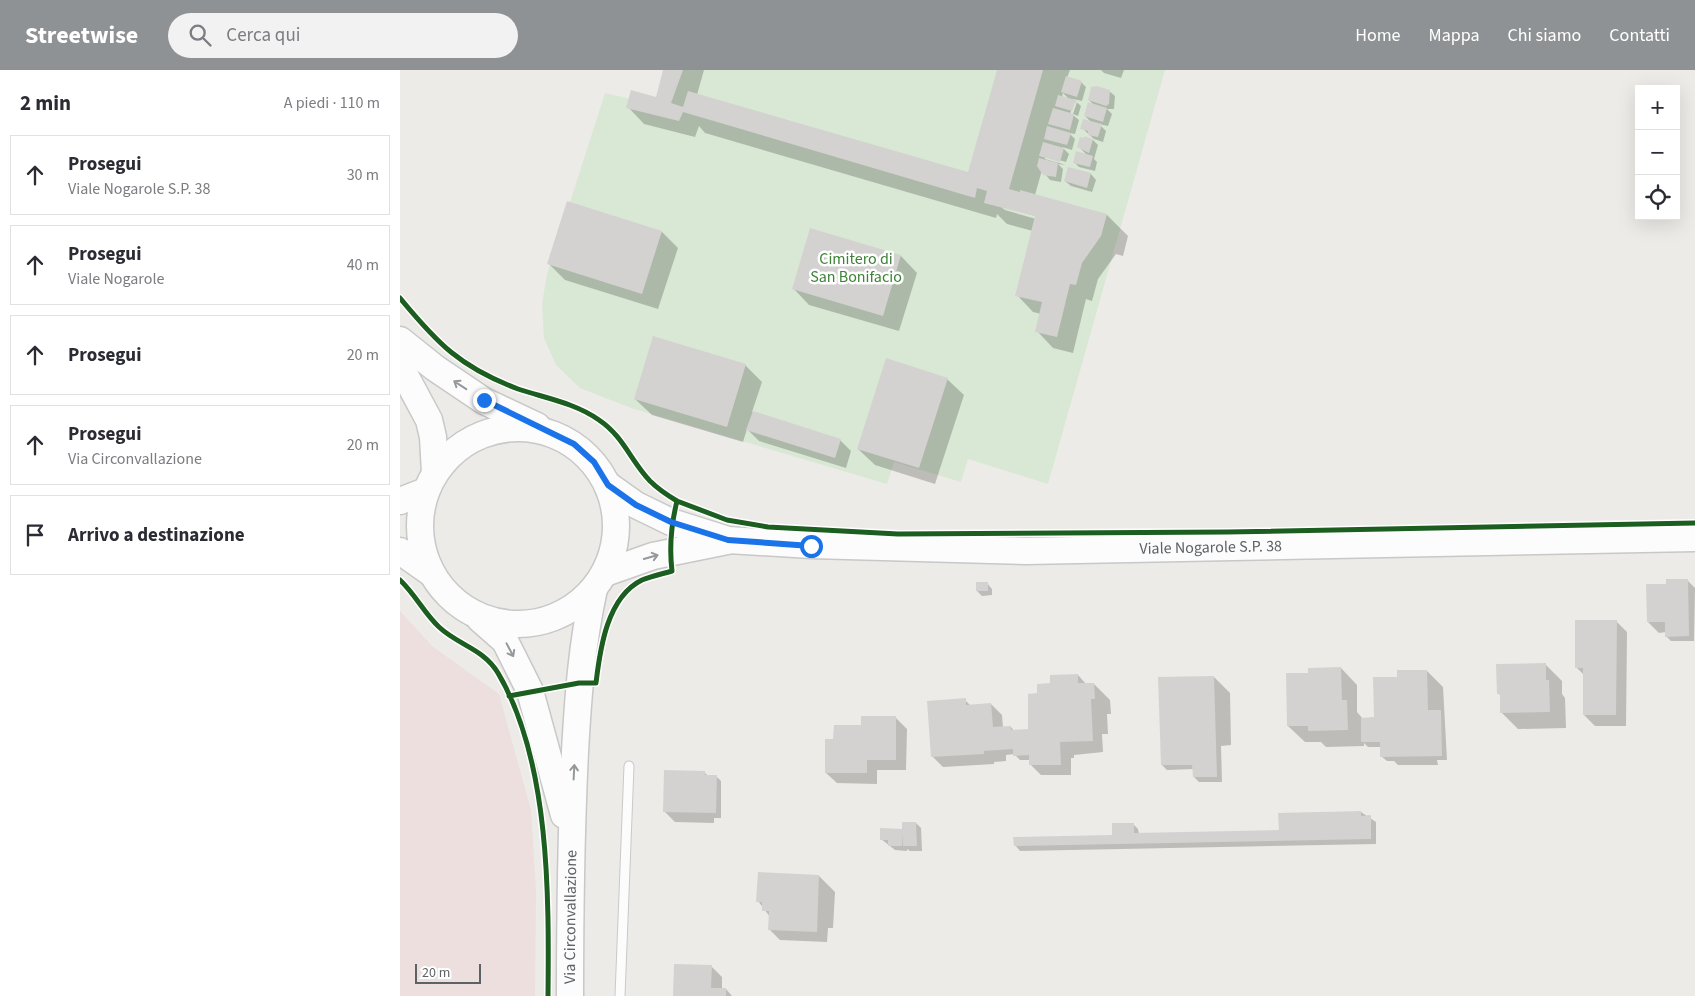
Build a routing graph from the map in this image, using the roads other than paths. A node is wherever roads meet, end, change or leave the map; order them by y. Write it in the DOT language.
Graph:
graph roads {
  1 [pos="400,340"];
  2 [pos="400,366"];
  3 [pos="549,432"];
  4 [pos="430,482"];
  5 [pos="608,485"];
  6 [pos="400,501"];
  7 [pos="1695,538"];
  8 [pos="728,540"];
  9 [pos="400,551"];
  10 [pos="431,573"];
  11 [pos="599,581"];
  12 [pos="476,616"];
  13 [pos="629,766"];
  14 [pos="570,838"];
  15 [pos="570,996"];
  16 [pos="620,996"];
  3 -- 1 [label="main road, one-way"];
  2 -- 4 [label="main road"];
  3 -- 4 [label="main road"];
  3 -- 5 [label="main road"];
  4 -- 6 [label="main road"];
  4 -- 10 [label="main road"];
  5 -- 8 [label="main road"];
  5 -- 11 [label="main road, Via Circonvallazione"];
  7 -- 8 [label="main road, Viale Nogarole S.P. 38"];
  11 -- 8 [label="main road, one-way"];
  9 -- 10 [label="main road"];
  10 -- 12 [label="main road"];
  11 -- 12 [label="main road"];
  14 -- 11 [label="main road, Via Circonvallazione, one-way"];
  12 -- 14 [label="main road, Via Circonvallazione, one-way"];
  13 -- 16 [label="lane"];
  14 -- 15 [label="main road, Via Circonvallazione"];
}
